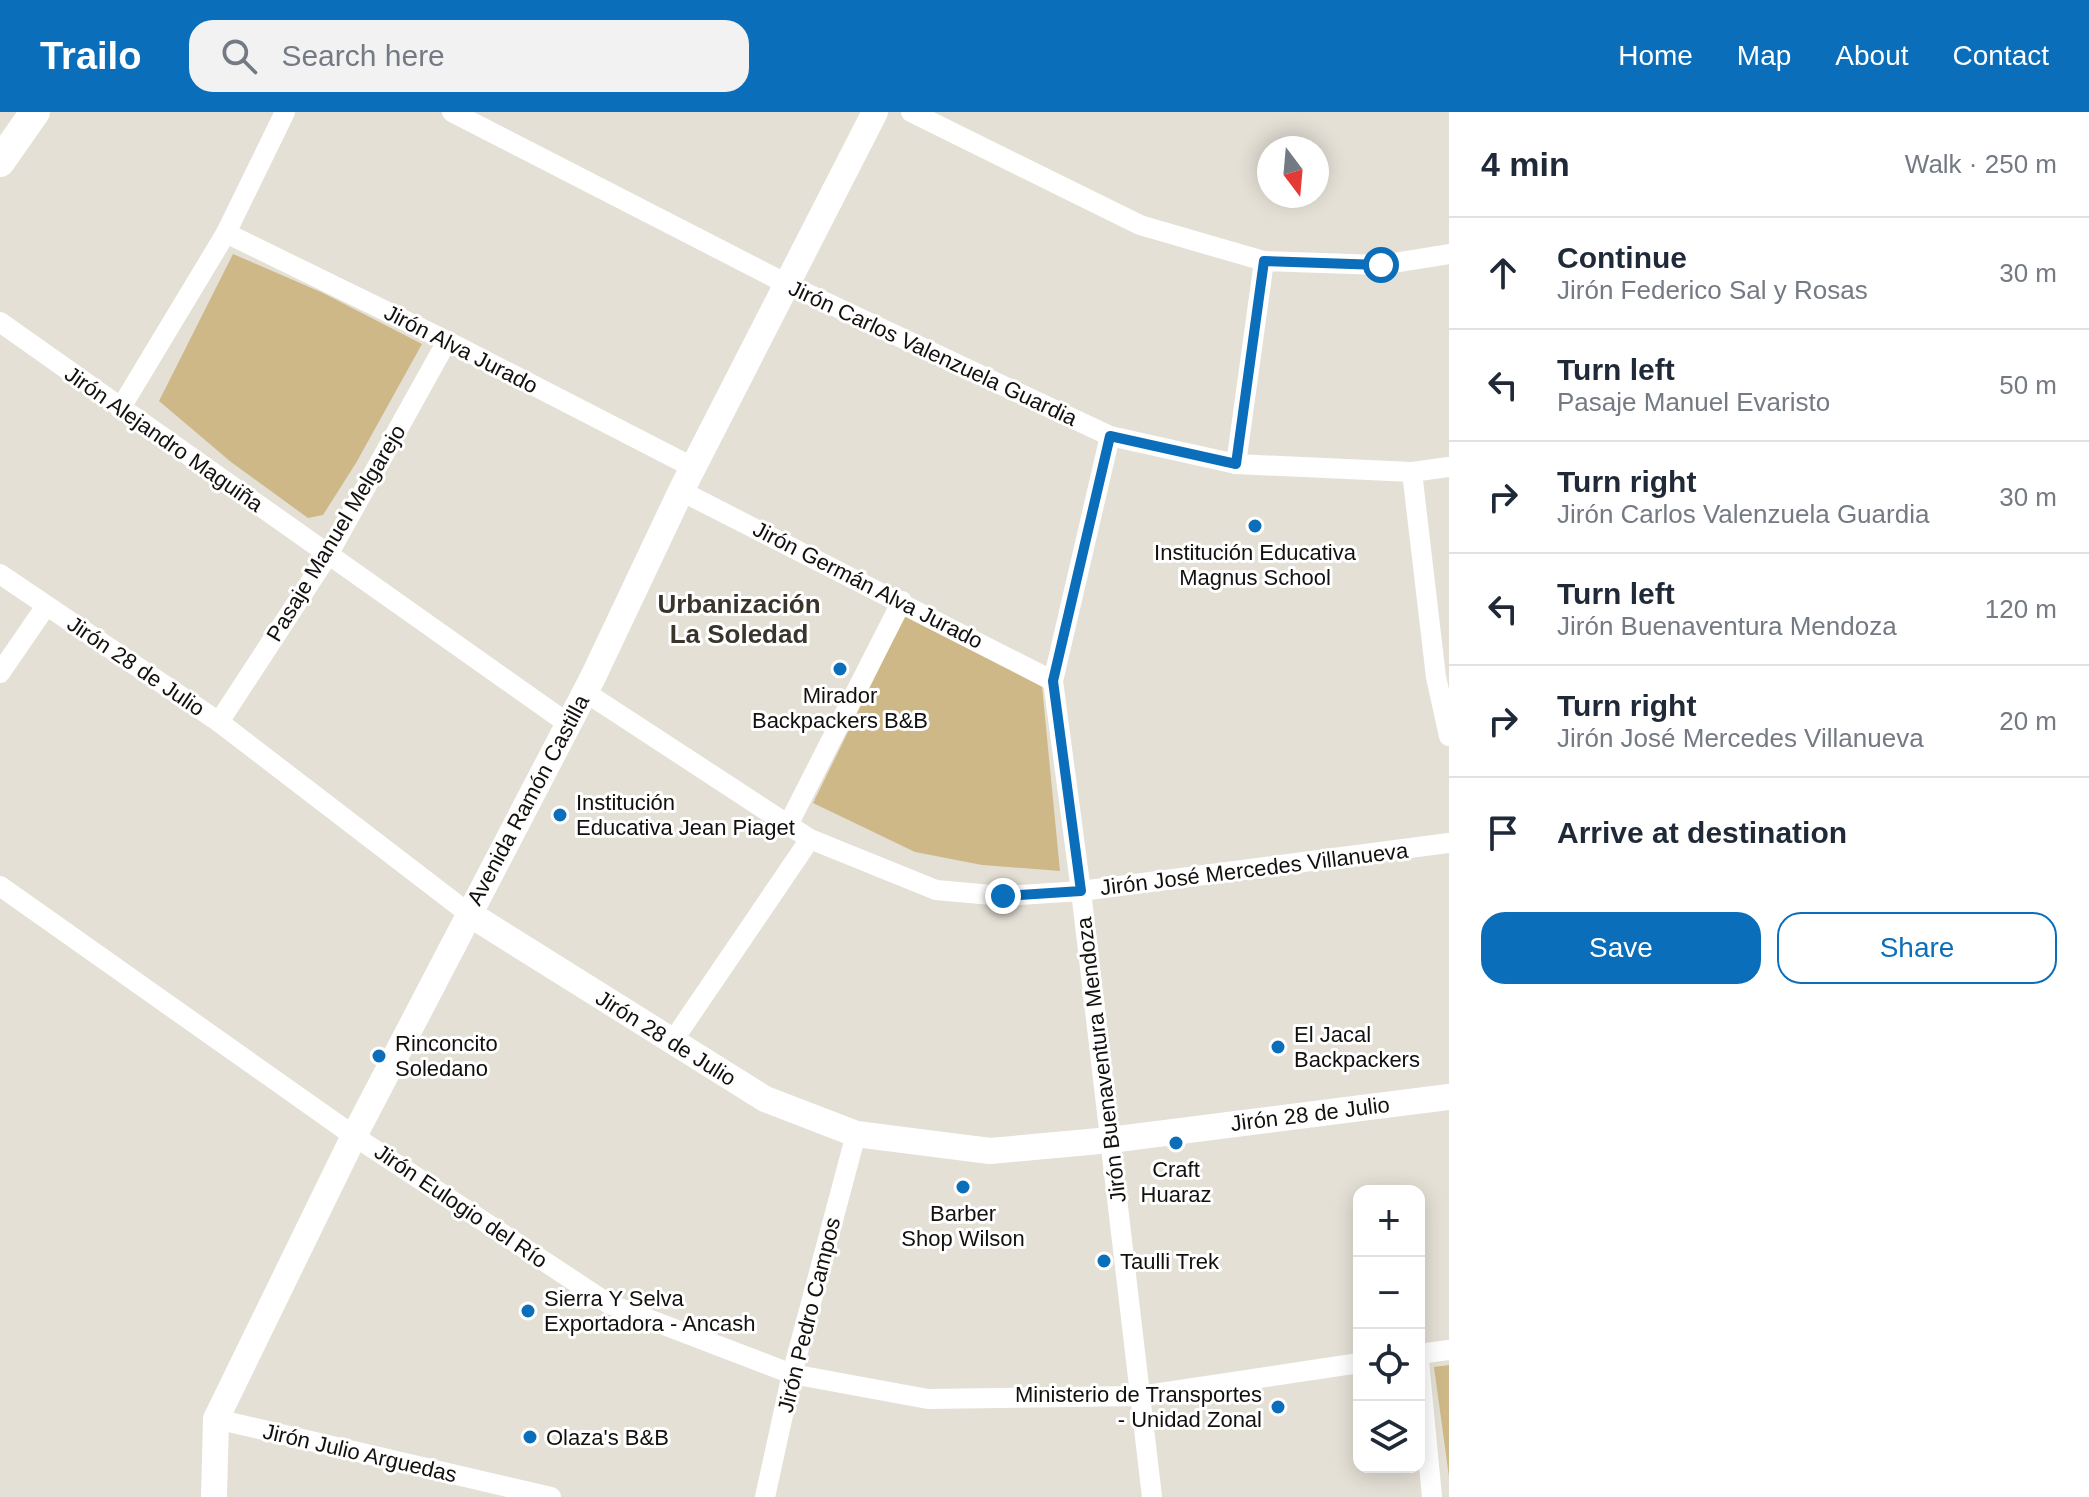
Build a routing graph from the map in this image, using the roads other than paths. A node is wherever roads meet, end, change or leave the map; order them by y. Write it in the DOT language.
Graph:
graph roads {
  1 [pos="285,112"];
  2 [pos="453,112"];
  3 [pos="875,112"];
  4 [pos="911,112"];
  5 [pos="28,114"];
  6 [pos="0,162"];
  7 [pos="226,233"];
  8 [pos="1449,254"];
  9 [pos="1264,261"];
  10 [pos="787,284"];
  11 [pos="0,322"];
  12 [pos="447,341"];
  13 [pos="120,409"];
  14 [pos="1110,436"];
  15 [pos="1236,464"];
  16 [pos="1449,467"];
  17 [pos="694,468"];
  18 [pos="1412,472"];
  19 [pos="681,491"];
  20 [pos="328,555"];
  21 [pos="0,574"];
  22 [pos="902,601"];
  23 [pos="46,606"];
  24 [pos="0,673"];
  25 [pos="1053,681"];
  26 [pos="585,692"];
  27 [pos="219,722"];
  28 [pos="567,723"];
  29 [pos="1449,736"];
  30 [pos="788,825"];
  31 [pos="810,839"];
  32 [pos="1449,843"];
  33 [pos="0,886"];
  34 [pos="1081,891"];
  35 [pos="468,913"];
  36 [pos="672,1042"];
  37 [pos="1449,1097"];
  38 [pos="856,1134"];
  39 [pos="354,1136"];
  40 [pos="1110,1140"];
  41 [pos="1449,1350"];
  42 [pos="1425,1353"];
  43 [pos="1353,1364"];
  44 [pos="792,1374"];
  45 [pos="1140,1396"];
  46 [pos="1423,1401"];
  47 [pos="216,1419"];
  48 [pos="214,1497"];
  49 [pos="551,1497"];
  50 [pos="765,1497"];
  51 [pos="1152,1497"];
  52 [pos="1432,1497"];
  1 -- 7 [label="street"];
  2 -- 10 [label="street, Jirón Carlos Valenzuela Guardia"];
  3 -- 10 [label="street, Avenida Ramón Castilla"];
  4 -- 9 [label="street"];
  5 -- 6 [label="main road"];
  7 -- 12 [label="street, Jirón Alva Jurado"];
  7 -- 13 [label="street"];
  8 -- 9 [label="street"];
  9 -- 15 [label="street"];
  10 -- 14 [label="street, Jirón Carlos Valenzuela Guardia"];
  10 -- 17 [label="street, Avenida Ramón Castilla"];
  11 -- 13 [label="street, Jirón Alejandro Maguiña"];
  12 -- 17 [label="street, Jirón Alva Jurado"];
  12 -- 20 [label="street, Pasaje Manuel Melgarejo"];
  13 -- 20 [label="street, Jirón Alejandro Maguiña"];
  14 -- 15 [label="street, Jirón Carlos Valenzuela Guardia"];
  14 -- 25 [label="street, Jirón Buenaventura Mendoza"];
  15 -- 18 [label="street, Jirón Carlos Valenzuela Guardia"];
  16 -- 18 [label="street, Jirón Carlos Valenzuela Guardia"];
  17 -- 19 [label="street, Avenida Ramón Castilla"];
  18 -- 29 [label="street"];
  19 -- 22 [label="street, Jirón Germán Alva Jurado"];
  19 -- 26 [label="street, Avenida Ramón Castilla"];
  20 -- 27 [label="street, Pasaje Manuel Melgarejo"];
  20 -- 28 [label="street, Jirón Alejandro Maguiña"];
  21 -- 23 [label="street, Jirón 28 de Julio"];
  22 -- 25 [label="street, Jirón Germán Alva Jurado"];
  22 -- 30 [label="street"];
  23 -- 24 [label="street"];
  23 -- 27 [label="street, Jirón 28 de Julio"];
  25 -- 34 [label="street, Jirón Buenaventura Mendoza"];
  26 -- 28 [label="street, Avenida Ramón Castilla"];
  26 -- 30 [label="street, Jirón José Mercedes Villanueva"];
  27 -- 35 [label="street, Jirón 28 de Julio"];
  28 -- 35 [label="street, Avenida Ramón Castilla"];
  30 -- 31 [label="street, Jirón José Mercedes Villanueva"];
  31 -- 34 [label="street, Jirón José Mercedes Villanueva"];
  31 -- 36 [label="street"];
  32 -- 34 [label="street, Jirón José Mercedes Villanueva"];
  33 -- 39 [label="street, Jirón Eulogio del Río"];
  34 -- 40 [label="street, Jirón Buenaventura Mendoza"];
  35 -- 36 [label="street, Jirón 28 de Julio"];
  35 -- 39 [label="street, Avenida Ramón Castilla"];
  36 -- 38 [label="street, Jirón 28 de Julio"];
  37 -- 40 [label="street, Jirón 28 de Julio"];
  38 -- 40 [label="street, Jirón 28 de Julio"];
  38 -- 44 [label="street, Jirón Pedro Campos"];
  39 -- 44 [label="street, Jirón Eulogio del Río"];
  39 -- 47 [label="street, Avenida Ramón Castilla"];
  40 -- 45 [label="street, Jirón Buenaventura Mendoza"];
  41 -- 42 [label="street"];
  43 -- 45 [label="street, Jirón Eulogio del Río"];
  44 -- 45 [label="street, Jirón Eulogio del Río"];
  44 -- 50 [label="street, Jirón Pedro Campos"];
  45 -- 51 [label="street, Jirón Buenaventura Mendoza"];
  46 -- 52 [label="street"];
  47 -- 48 [label="street, Avenida Ramón Castilla"];
  47 -- 49 [label="street, Jirón Julio Arguedas"];
}
